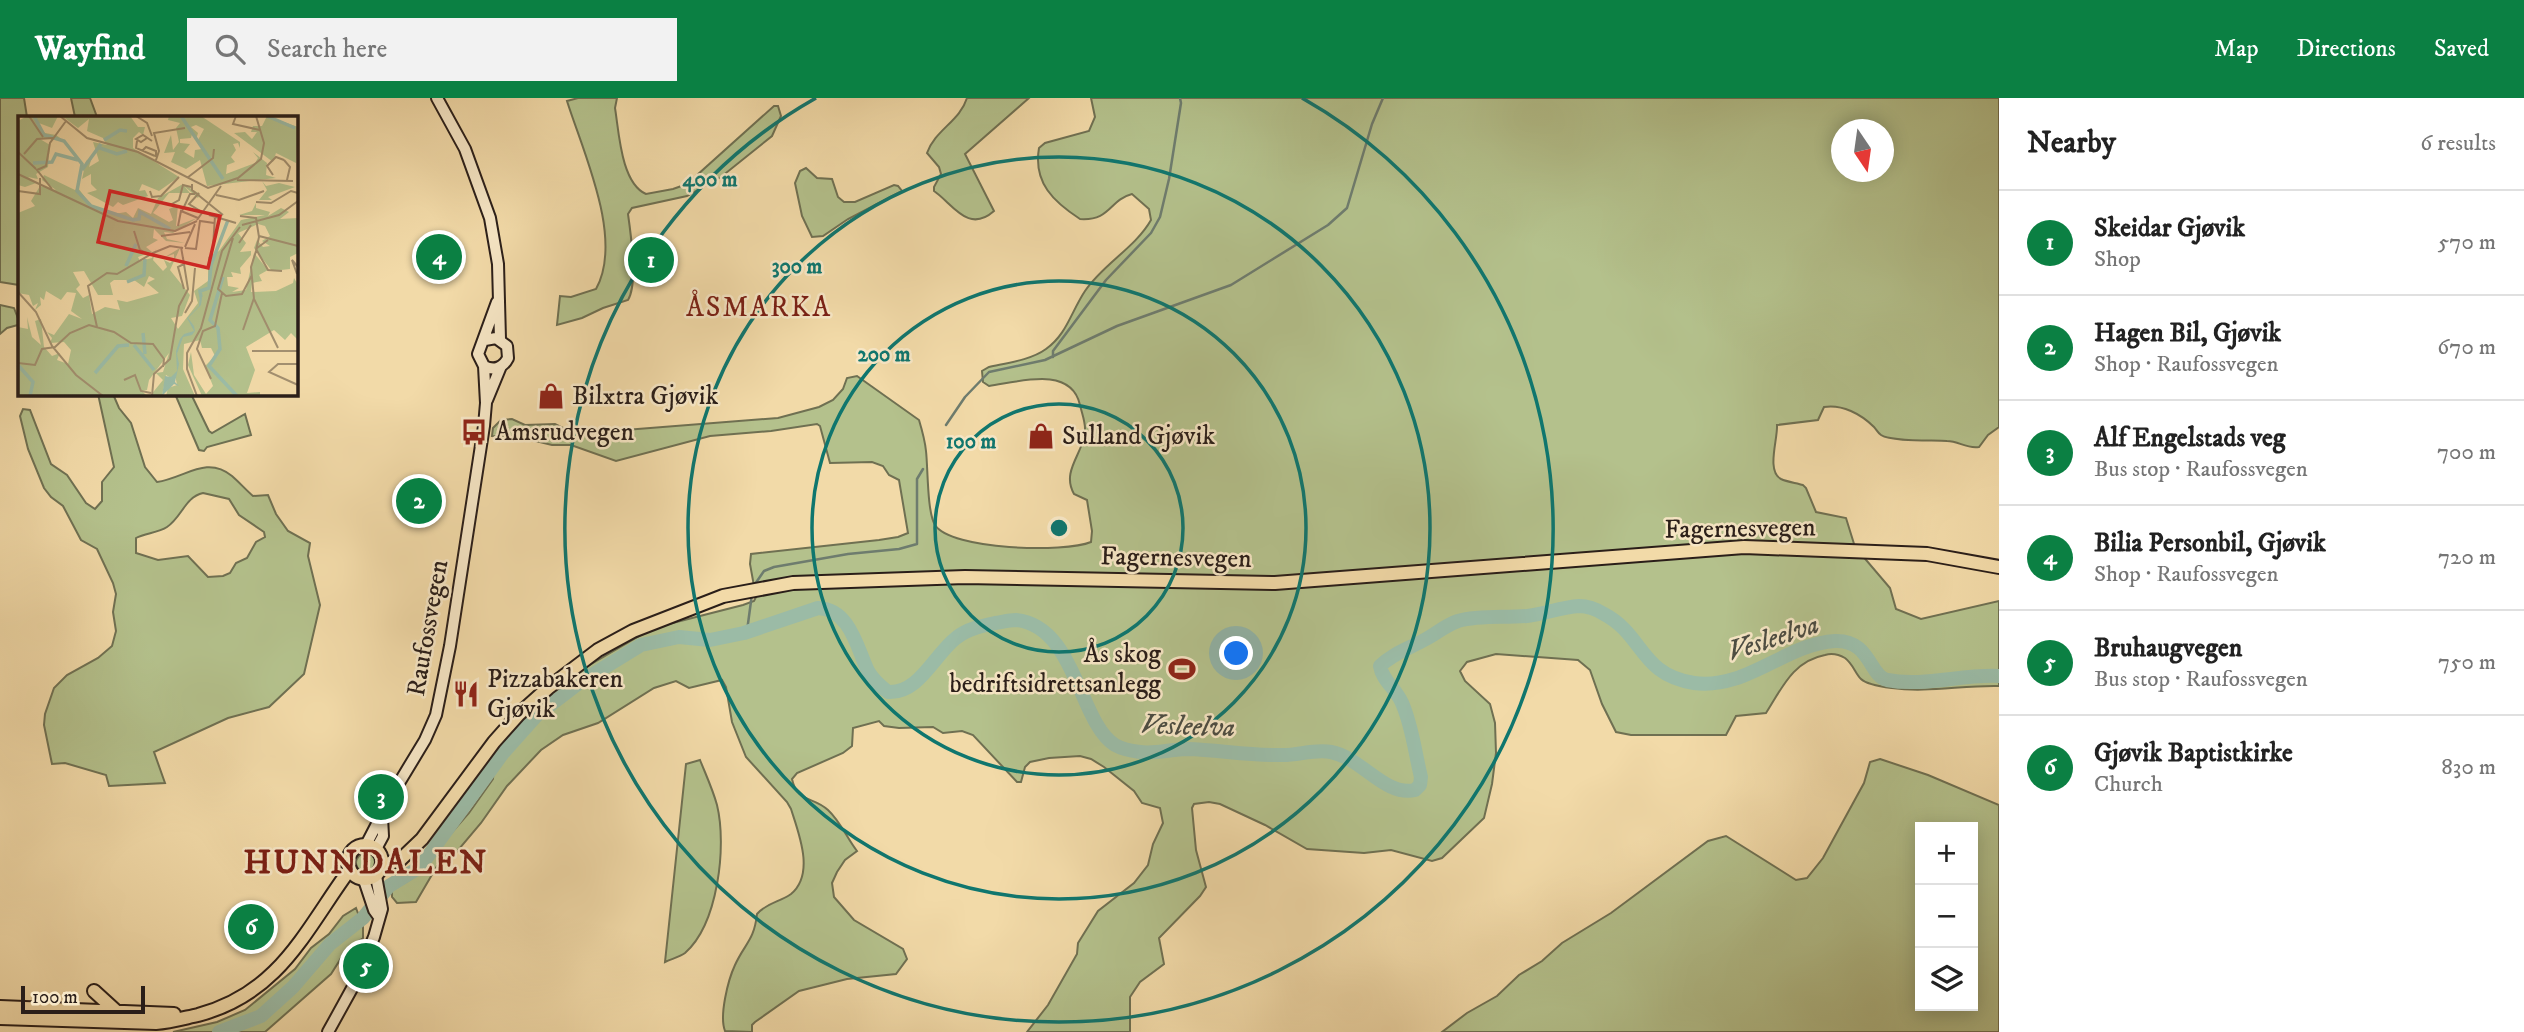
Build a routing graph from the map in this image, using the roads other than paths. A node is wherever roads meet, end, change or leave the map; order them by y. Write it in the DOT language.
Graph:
graph roads {
  1 [pos="430,98"];
  2 [pos="437,98"];
  3 [pos="468,161"];
  4 [pos="497,302"];
  5 [pos="500,339"];
  6 [pos="485,340"];
  7 [pos="484,366"];
  8 [pos="501,366"];
  9 [pos="486,403"];
  10 [pos="1999,567"];
  11 [pos="372,864"];
  12 [pos="350,869"];
  13 [pos="333,896"];
  14 [pos="94,990"];
  15 [pos="0,1007"];
  16 [pos="117,1012"];
  17 [pos="202,1013"];
  18 [pos="0,1018"];
  19 [pos="328,1032"];
  1 -- 3 [label="main road, Raufossvegen"];
  2 -- 3 [label="main road, Raufossvegen"];
  3 -- 4 [label="main road, Raufossvegen"];
  4 -- 5 [label="main road, Raufossvegen"];
  4 -- 6 [label="main road, Raufossvegen"];
  5 -- 6 [label="main road"];
  5 -- 8 [label="main road, Raufossvegen"];
  6 -- 7 [label="main road, Raufossvegen"];
  7 -- 8 [label="main road"];
  7 -- 9 [label="main road, Raufossvegen"];
  8 -- 9 [label="main road, Raufossvegen"];
  9 -- 11 [label="main road, Raufossvegen"];
  10 -- 11 [label="main road, Fagernesvegen"];
  11 -- 12 [label="main road"];
  11 -- 12 [label="main road"];
  11 -- 13 [label="main road, Fagernesvegen"];
  11 -- 19 [label="main road"];
  12 -- 13 [label="main road"];
  13 -- 17 [label="main road"];
  14 -- 16 [label="main road"];
  15 -- 16 [label="main road"];
  16 -- 17 [label="main road"];
  17 -- 18 [label="main road"];
}
